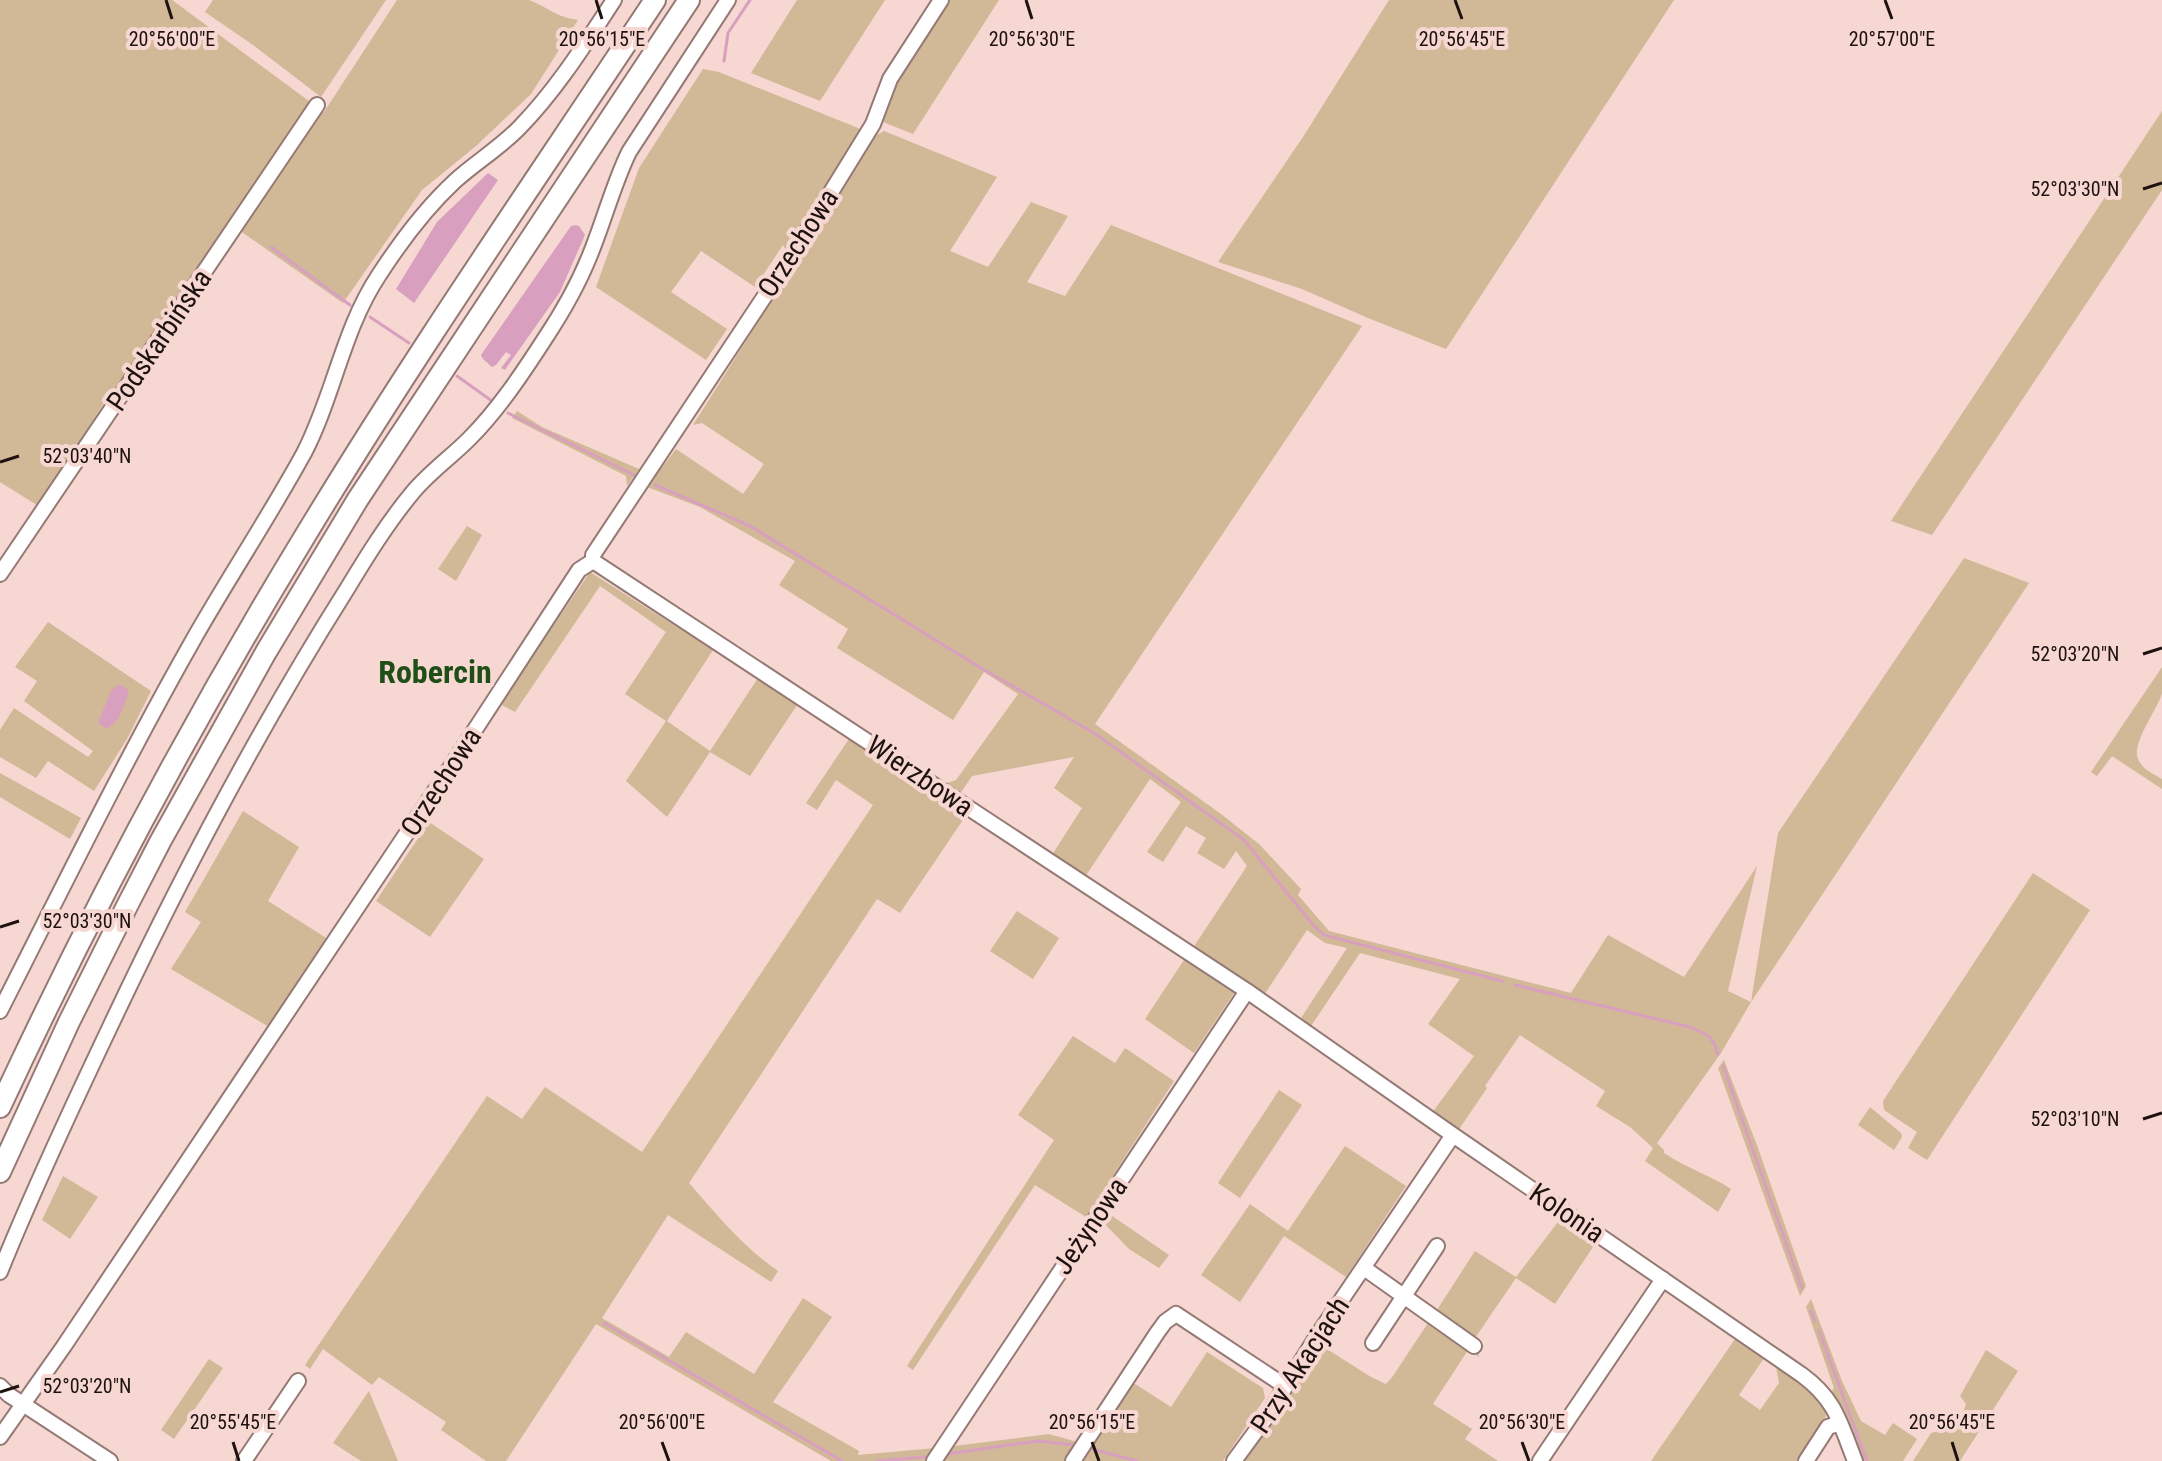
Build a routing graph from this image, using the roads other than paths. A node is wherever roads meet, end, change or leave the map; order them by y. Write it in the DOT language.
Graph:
graph roads {
  1 [pos="614,0"];
  2 [pos="655,0"];
  3 [pos="689,0"];
  4 [pos="728,0"];
  5 [pos="941,0"];
  6 [pos="317,105"];
  7 [pos="593,561"];
  8 [pos="0,574"];
  9 [pos="1247,991"];
  10 [pos="0,1011"];
  11 [pos="0,1107"];
  12 [pos="1453,1135"];
  13 [pos="0,1172"];
  14 [pos="1437,1246"];
  15 [pos="1364,1268"];
  16 [pos="0,1272"];
  17 [pos="1663,1279"];
  18 [pos="1404,1296"];
  19 [pos="1373,1343"];
  20 [pos="1474,1346"];
  21 [pos="298,1381"];
  22 [pos="0,1386"];
  23 [pos="1285,1386"];
  24 [pos="23,1404"];
  25 [pos="1840,1423"];
  26 [pos="0,1437"];
  27 [pos="110,1461"];
  28 [pos="244,1461"];
  29 [pos="934,1461"];
  30 [pos="1073,1461"];
  31 [pos="1234,1461"];
  32 [pos="1540,1461"];
  33 [pos="1806,1461"];
  34 [pos="1855,1461"];
  1 -- 10 [label="street"];
  2 -- 11 [label="highway"];
  3 -- 13 [label="highway"];
  4 -- 16 [label="street"];
  5 -- 7 [label="street, Orzechowa"];
  6 -- 8 [label="street, Podskarbińska"];
  7 -- 9 [label="street, Wierzbowa"];
  7 -- 24 [label="street, Orzechowa"];
  9 -- 12 [label="street, Kolonia"];
  9 -- 29 [label="street, Jeżynowa"];
  12 -- 15 [label="street, Przy Akacjach"];
  12 -- 17 [label="street, Kolonia"];
  14 -- 18 [label="street"];
  15 -- 18 [label="street, Przy Akacjach"];
  15 -- 23 [label="street, Przy Akacjach"];
  17 -- 25 [label="street, Kolonia"];
  17 -- 32 [label="street"];
  18 -- 19 [label="street"];
  18 -- 20 [label="street, Przy Akacjach"];
  21 -- 28 [label="street"];
  22 -- 24 [label="street"];
  23 -- 30 [label="street"];
  23 -- 31 [label="street, Przy Akacjach"];
  24 -- 26 [label="street, Orzechowa"];
  24 -- 27 [label="street"];
  25 -- 33 [label="street"];
  25 -- 34 [label="street, Kolonia"];
}
